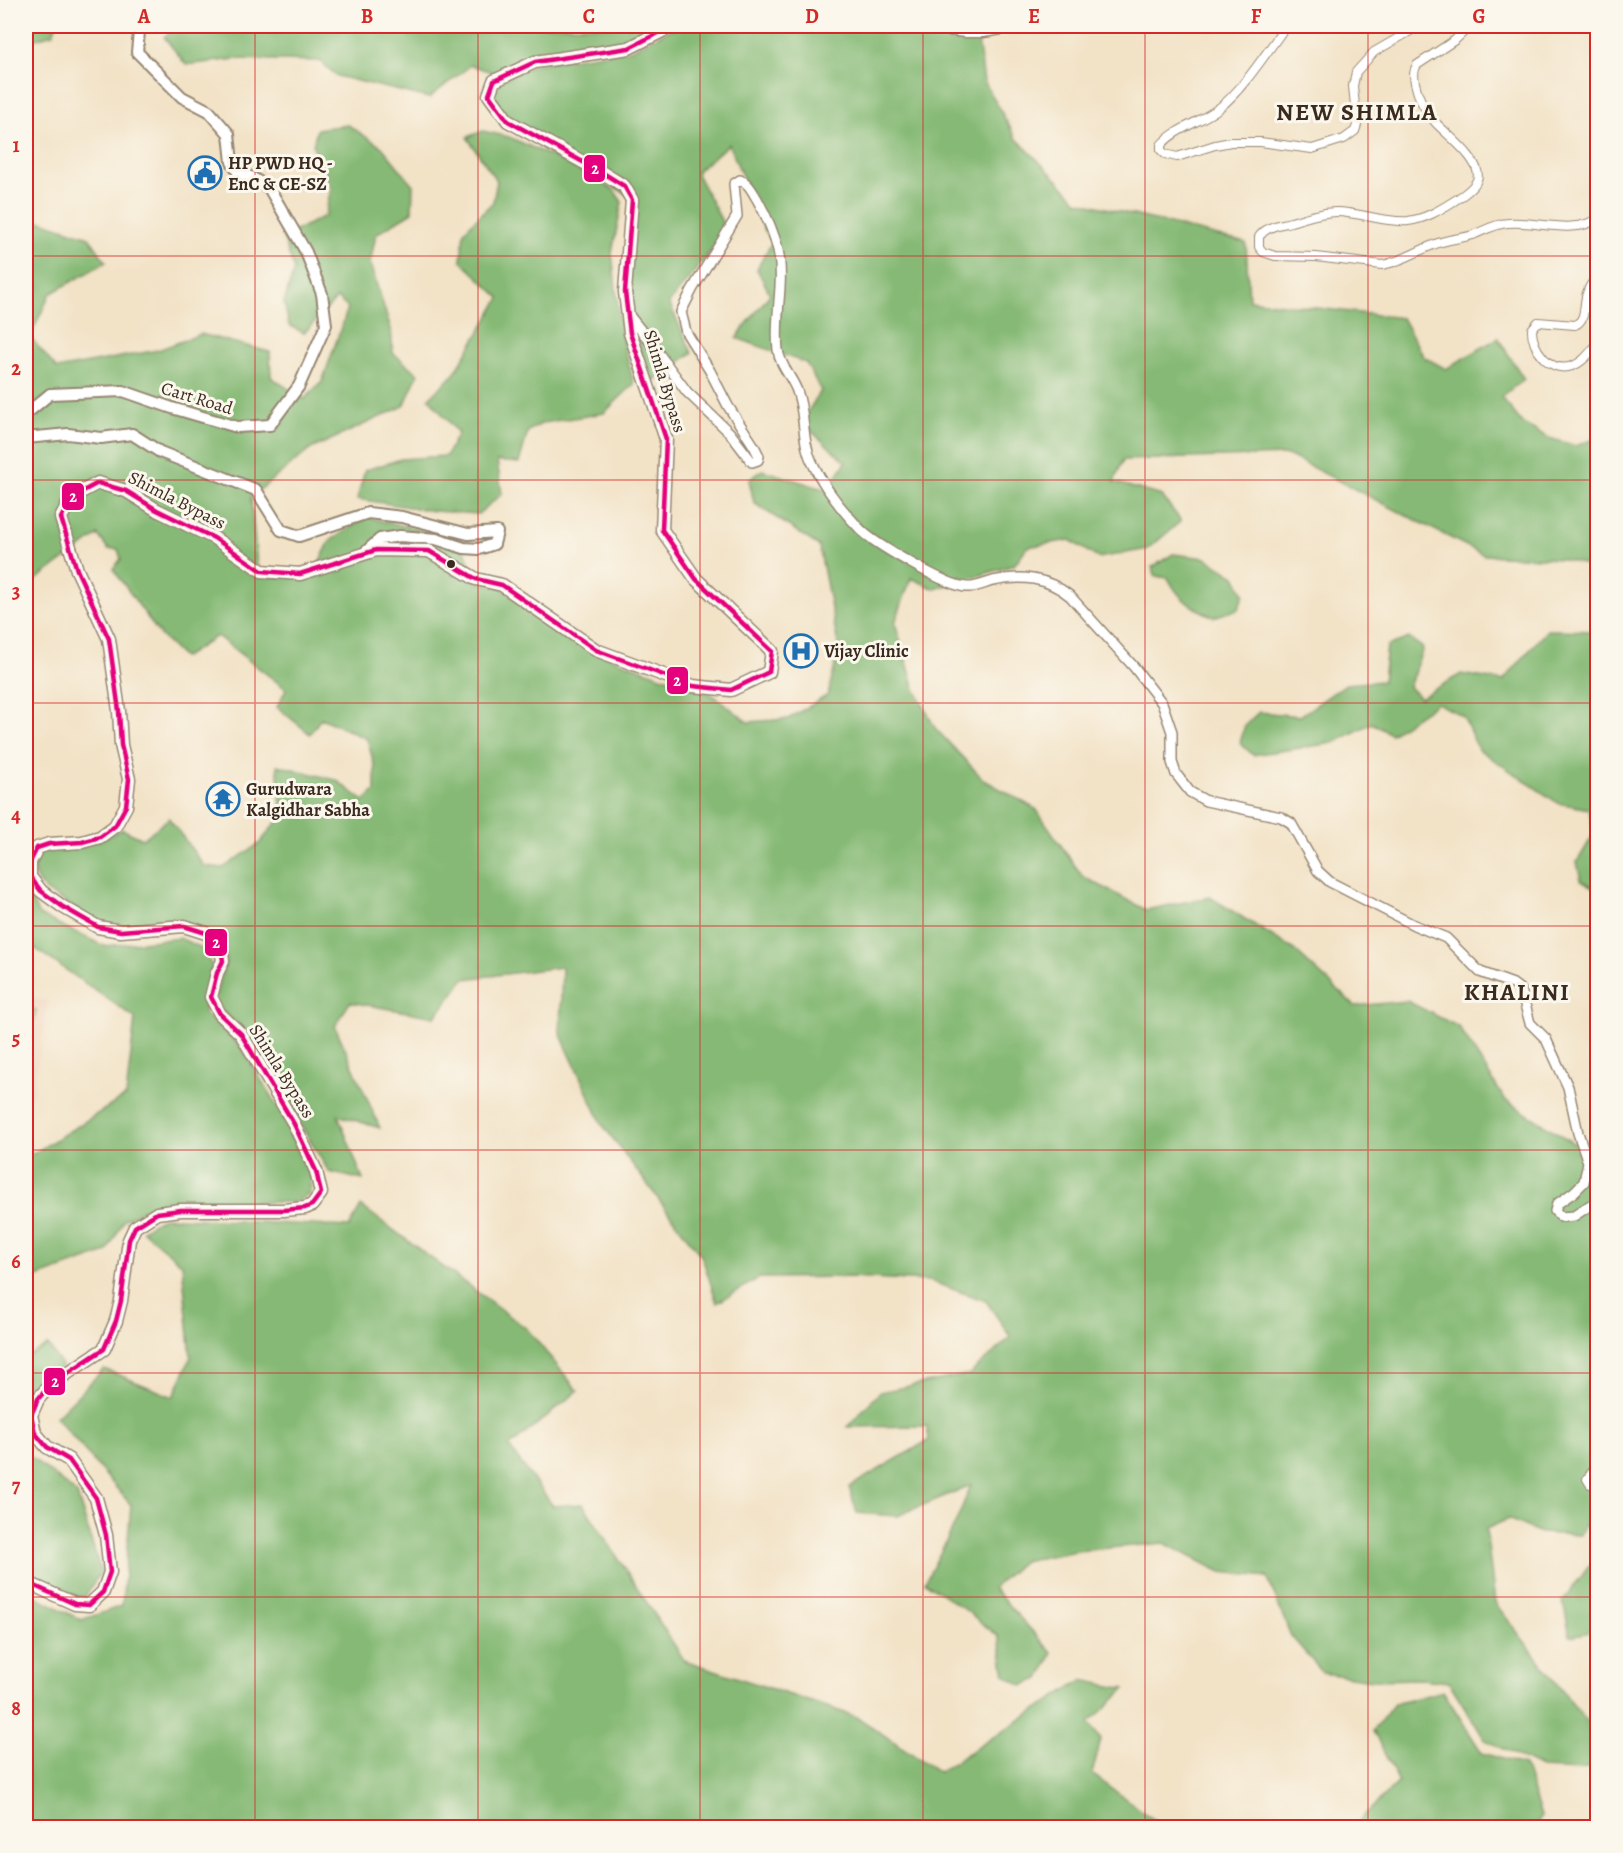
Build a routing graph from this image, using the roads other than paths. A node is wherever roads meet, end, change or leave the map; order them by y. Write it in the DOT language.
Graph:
graph roads {
  1 [pos="143,26"];
  2 [pos="672,26"];
  3 [pos="926,26"];
  4 [pos="1013,26"];
  5 [pos="1286,26"];
  6 [pos="1419,26"];
  7 [pos="1470,26"];
  8 [pos="1598,218"];
  9 [pos="1598,276"];
  10 [pos="627,314"];
  11 [pos="1598,344"];
  12 [pos="26,414"];
  13 [pos="26,438"];
  14 [pos="363,554"];
  15 [pos="1598,1200"];
  16 [pos="1598,1463"];
  17 [pos="1598,1485"];
  18 [pos="26,1582"];
  1 -- 12 [label="main road, Cart Road"];
  2 -- 10 [label="highway, Shimla Bypass"];
  3 -- 4 [label="highway"];
  5 -- 6 [label="street"];
  7 -- 8 [label="street"];
  9 -- 11 [label="street"];
  10 -- 14 [label="highway, Shimla Bypass"];
  10 -- 15 [label="street"];
  13 -- 14 [label="main road"];
  14 -- 18 [label="highway, Shimla Bypass"];
  16 -- 17 [label="street"];
}
